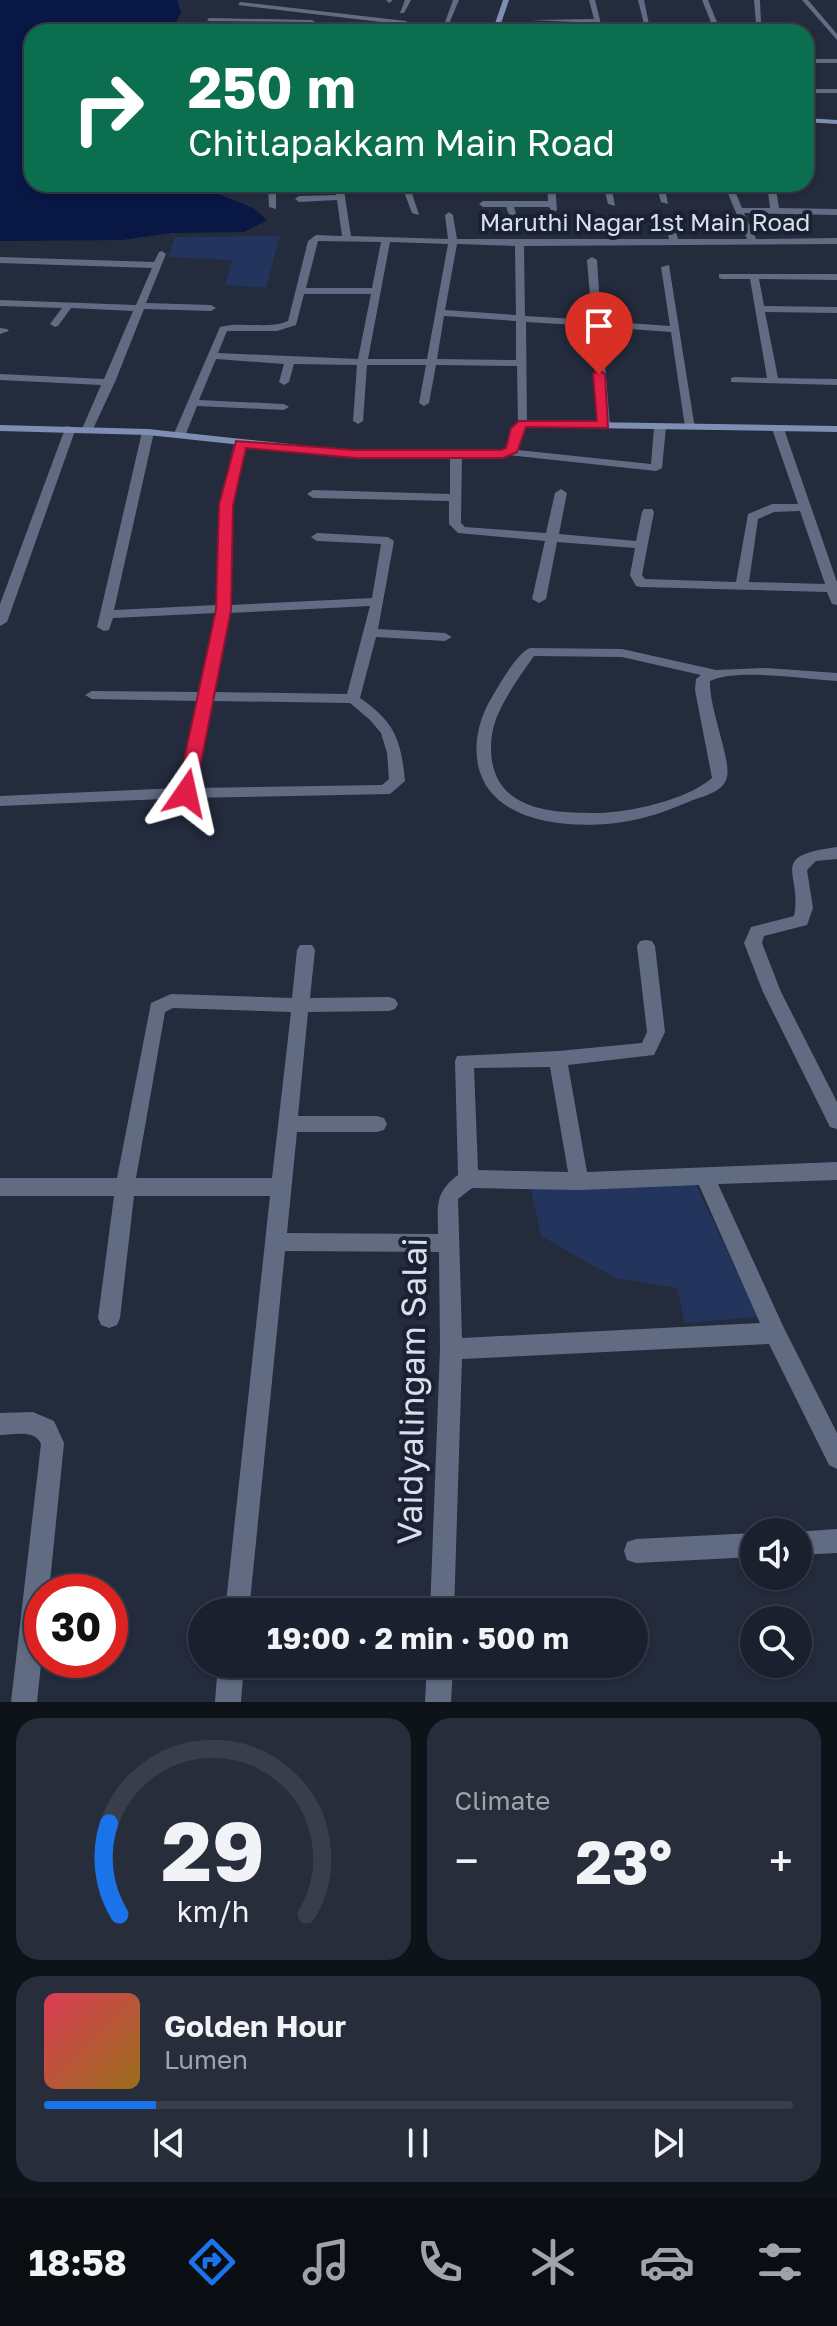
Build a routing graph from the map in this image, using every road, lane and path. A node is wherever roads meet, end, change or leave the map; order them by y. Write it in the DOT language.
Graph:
graph roads {
  1 [pos="408,0"];
  2 [pos="456,0"];
  3 [pos="506,0"];
  4 [pos="592,0"];
  5 [pos="641,0"];
  6 [pos="705,0"];
  7 [pos="757,0"];
  8 [pos="805,0"];
  9 [pos="240,4"];
  10 [pos="262,4"];
  11 [pos="402,12"];
  12 [pos="316,13"];
  13 [pos="209,20"];
  14 [pos="534,20"];
  15 [pos="597,21"];
  16 [pos="406,23"];
  17 [pos="759,23"];
  18 [pos="267,24"];
  19 [pos="312,24"];
  20 [pos="446,24"];
  21 [pos="498,24"];
  22 [pos="598,24"];
  23 [pos="647,24"];
  24 [pos="715,24"];
  25 [pos="837,38"];
  26 [pos="814,61"];
  27 [pos="837,61"];
  28 [pos="814,91"];
  29 [pos="837,91"];
  30 [pos="814,121"];
  31 [pos="837,122"];
  32 [pos="272,192"];
  33 [pos="340,192"];
  34 [pos="408,192"];
  35 [pos="551,192"];
  36 [pos="609,192"];
  37 [pos="662,192"];
  38 [pos="731,192"];
  39 [pos="772,192"];
  40 [pos="341,197"];
  41 [pos="299,199"];
  42 [pos="665,202"];
  43 [pos="483,204"];
  44 [pos="509,204"];
  45 [pos="612,204"];
  46 [pos="273,207"];
  47 [pos="739,210"];
  48 [pos="775,211"];
  49 [pos="837,212"];
  50 [pos="416,213"];
  51 [pos="449,215"];
  52 [pos="668,217"];
  53 [pos="517,225"];
  54 [pos="347,238"];
  55 [pos="386,239"];
  56 [pos="453,240"];
  57 [pos="674,241"];
  58 [pos="752,241"];
  59 [pos="837,241"];
  60 [pos="519,243"];
  61 [pos="0,260"];
  62 [pos="592,260"];
  63 [pos="666,267"];
  64 [pos="722,276"];
  65 [pos="837,277"];
  66 [pos="754,278"];
  67 [pos="301,291"];
  68 [pos="375,291"];
  69 [pos="0,303"];
  70 [pos="68,306"];
  71 [pos="141,307"];
  72 [pos="211,308"];
  73 [pos="760,309"];
  74 [pos="837,310"];
  75 [pos="440,313"];
  76 [pos="521,317"];
  77 [pos="595,322"];
  78 [pos="55,324"];
  79 [pos="675,329"];
  80 [pos="211,356"];
  81 [pos="290,361"];
  82 [pos="362,363"];
  83 [pos="432,363"];
  84 [pos="522,363"];
  85 [pos="0,377"];
  86 [pos="735,380"];
  87 [pos="773,381"];
  88 [pos="110,382"];
  89 [pos="284,382"];
  90 [pos="837,382"];
  91 [pos="192,403"];
  92 [pos="424,403"];
  93 [pos="284,407"];
  94 [pos="358,421"];
  95 [pos="523,424"];
  96 [pos="604,425"];
  97 [pos="660,427"];
  98 [pos="691,427"];
  99 [pos="0,428"];
  100 [pos="70,428"];
  101 [pos="88,429"];
  102 [pos="778,429"];
  103 [pos="837,429"];
  104 [pos="148,432"];
  105 [pos="179,436"];
  106 [pos="240,444"];
  107 [pos="508,452"];
  108 [pos="456,453"];
  109 [pos="561,493"];
  110 [pos="313,494"];
  111 [pos="455,498"];
  112 [pos="805,507"];
  113 [pos="648,512"];
  114 [pos="317,537"];
  115 [pos="549,539"];
  116 [pos="642,545"];
  117 [pos="742,586"];
  118 [pos="835,594"];
  119 [pos="539,599"];
  120 [pos="378,602"];
  121 [pos="223,610"];
  122 [pos="2,613"];
  123 [pos="370,633"];
  124 [pos="445,637"];
  125 [pos="713,673"];
  126 [pos="837,677"];
  127 [pos="92,695"];
  128 [pos="205,699"];
  129 [pos="353,699"];
  130 [pos="186,793"];
  131 [pos="0,801"];
  132 [pos="837,853"];
  133 [pos="646,946"];
  134 [pos="306,950"];
  135 [pos="389,1004"];
  136 [pos="300,1005"];
  137 [pos="558,1059"];
  138 [pos="837,1121"];
  139 [pos="288,1124"];
  140 [pos="377,1124"];
  141 [pos="837,1171"];
  142 [pos="705,1177"];
  143 [pos="468,1179"];
  144 [pos="579,1181"];
  145 [pos="0,1187"];
  146 [pos="125,1187"];
  147 [pos="281,1187"];
  148 [pos="276,1242"];
  149 [pos="447,1243"];
  150 [pos="109,1318"];
  151 [pos="775,1333"];
  152 [pos="451,1349"];
  153 [pos="0,1424"];
  154 [pos="837,1457"];
  155 [pos="837,1541"];
  156 [pos="812,1542"];
  157 [pos="740,1546"];
  158 [pos="636,1551"];
  159 [pos="238,1598"];
  160 [pos="442,1598"];
  161 [pos="230,1678"];
  162 [pos="439,1678"];
  163 [pos="24,1702"];
  164 [pos="228,1702"];
  165 [pos="438,1702"];
  1 -- 11 [label="street"];
  2 -- 20 [label="street"];
  3 -- 21 [label="street"];
  4 -- 15 [label="street"];
  5 -- 23 [label="street"];
  6 -- 24 [label="street"];
  7 -- 17 [label="street"];
  8 -- 25 [label="street"];
  9 -- 10 [label="street"];
  10 -- 12 [label="street"];
  10 -- 12 [label="street"];
  12 -- 16 [label="street"];
  12 -- 19 [label="street"];
  13 -- 18 [label="street"];
  14 -- 15 [label="street"];
  15 -- 22 [label="street"];
  26 -- 27 [label="street"];
  28 -- 29 [label="street"];
  30 -- 31 [label="street"];
  32 -- 46 [label="street"];
  33 -- 40 [label="street"];
  34 -- 50 [label="street"];
  35 -- 44 [label="street"];
  36 -- 45 [label="street"];
  37 -- 42 [label="street"];
  38 -- 47 [label="street"];
  39 -- 48 [label="street"];
  40 -- 41 [label="street"];
  40 -- 54 [label="street"];
  43 -- 44 [label="street"];
  44 -- 53 [label="street"];
  47 -- 48 [label="street"];
  47 -- 58 [label="street"];
  48 -- 49 [label="street"];
  51 -- 56 [label="street"];
  52 -- 57 [label="street"];
  54 -- 55 [label="street, Maruthi Nagar 1st Main Road"];
  54 -- 67 [label="street, Maruthi Nagar 1st Main Road"];
  55 -- 56 [label="street, Maruthi Nagar 1st Main Road"];
  55 -- 68 [label="street"];
  56 -- 60 [label="street, Maruthi Nagar 1st Main Road"];
  56 -- 75 [label="street"];
  57 -- 58 [label="street, Maruthi Nagar 1st Main Road"];
  57 -- 60 [label="street, Maruthi Nagar 1st Main Road"];
  58 -- 59 [label="street, Maruthi Nagar 1st Main Road"];
  60 -- 76 [label="street"];
  61 -- 71 [label="street"];
  62 -- 77 [label="street"];
  63 -- 79 [label="street"];
  64 -- 66 [label="street"];
  65 -- 66 [label="street"];
  66 -- 73 [label="street"];
  67 -- 68 [label="street"];
  67 -- 80 [label="street"];
  68 -- 82 [label="street"];
  69 -- 70 [label="street"];
  70 -- 71 [label="street"];
  70 -- 78 [label="street"];
  71 -- 72 [label="street"];
  71 -- 88 [label="street"];
  73 -- 74 [label="street"];
  73 -- 87 [label="street"];
  75 -- 76 [label="street"];
  75 -- 83 [label="street"];
  76 -- 77 [label="street"];
  76 -- 84 [label="street"];
  77 -- 79 [label="street"];
  77 -- 96 [label="street"];
  79 -- 98 [label="street"];
  80 -- 81 [label="street"];
  80 -- 91 [label="street"];
  81 -- 82 [label="street"];
  81 -- 89 [label="street"];
  82 -- 83 [label="street"];
  82 -- 94 [label="street"];
  83 -- 84 [label="street"];
  83 -- 92 [label="street"];
  84 -- 95 [label="street"];
  85 -- 88 [label="street"];
  86 -- 87 [label="street"];
  87 -- 90 [label="street"];
  88 -- 101 [label="street"];
  91 -- 93 [label="street"];
  91 -- 105 [label="street"];
  95 -- 96 [label="street"];
  95 -- 107 [label="street"];
  96 -- 97 [label="street"];
  97 -- 98 [label="street"];
  97 -- 107 [label="street"];
  98 -- 102 [label="street"];
  99 -- 100 [label="street"];
  100 -- 101 [label="street"];
  100 -- 122 [label="street"];
  101 -- 104 [label="street"];
  102 -- 103 [label="street"];
  102 -- 112 [label="street"];
  104 -- 105 [label="street"];
  104 -- 121 [label="street"];
  105 -- 106 [label="street"];
  106 -- 108 [label="street"];
  106 -- 121 [label="street"];
  107 -- 108 [label="street"];
  108 -- 111 [label="street"];
  109 -- 115 [label="street"];
  110 -- 111 [label="street"];
  111 -- 115 [label="street"];
  112 -- 117 [label="street"];
  112 -- 118 [label="street"];
  113 -- 116 [label="street"];
  114 -- 120 [label="street"];
  115 -- 116 [label="street"];
  115 -- 119 [label="street"];
  116 -- 117 [label="street"];
  117 -- 118 [label="street"];
  120 -- 121 [label="street"];
  120 -- 123 [label="street"];
  121 -- 128 [label="street"];
  123 -- 124 [label="street"];
  123 -- 129 [label="street"];
  125 -- 125 [label="street"];
  125 -- 126 [label="street"];
  127 -- 128 [label="street"];
  128 -- 129 [label="street"];
  128 -- 130 [label="street"];
  129 -- 130 [label="street"];
  130 -- 131 [label="street"];
  132 -- 138 [label="street"];
  133 -- 137 [label="street"];
  134 -- 136 [label="street"];
  135 -- 136 [label="street"];
  136 -- 139 [label="street"];
  136 -- 146 [label="street"];
  137 -- 143 [label="street"];
  137 -- 144 [label="street"];
  139 -- 140 [label="street"];
  139 -- 147 [label="street"];
  141 -- 142 [label="street"];
  142 -- 144 [label="street"];
  142 -- 151 [label="street"];
  143 -- 144 [label="street"];
  143 -- 149 [label="street, Vaidyalingam Salai"];
  145 -- 146 [label="street"];
  146 -- 147 [label="street"];
  146 -- 150 [label="street"];
  147 -- 148 [label="street"];
  148 -- 149 [label="street"];
  148 -- 159 [label="street"];
  149 -- 152 [label="street, Vaidyalingam Salai"];
  151 -- 152 [label="street"];
  151 -- 154 [label="street"];
  152 -- 160 [label="street, Vaidyalingam Salai"];
  153 -- 163 [label="street"];
  155 -- 156 [label="street"];
  157 -- 158 [label="street"];
  161 -- 164 [label="street"];
  162 -- 165 [label="street"];
}
